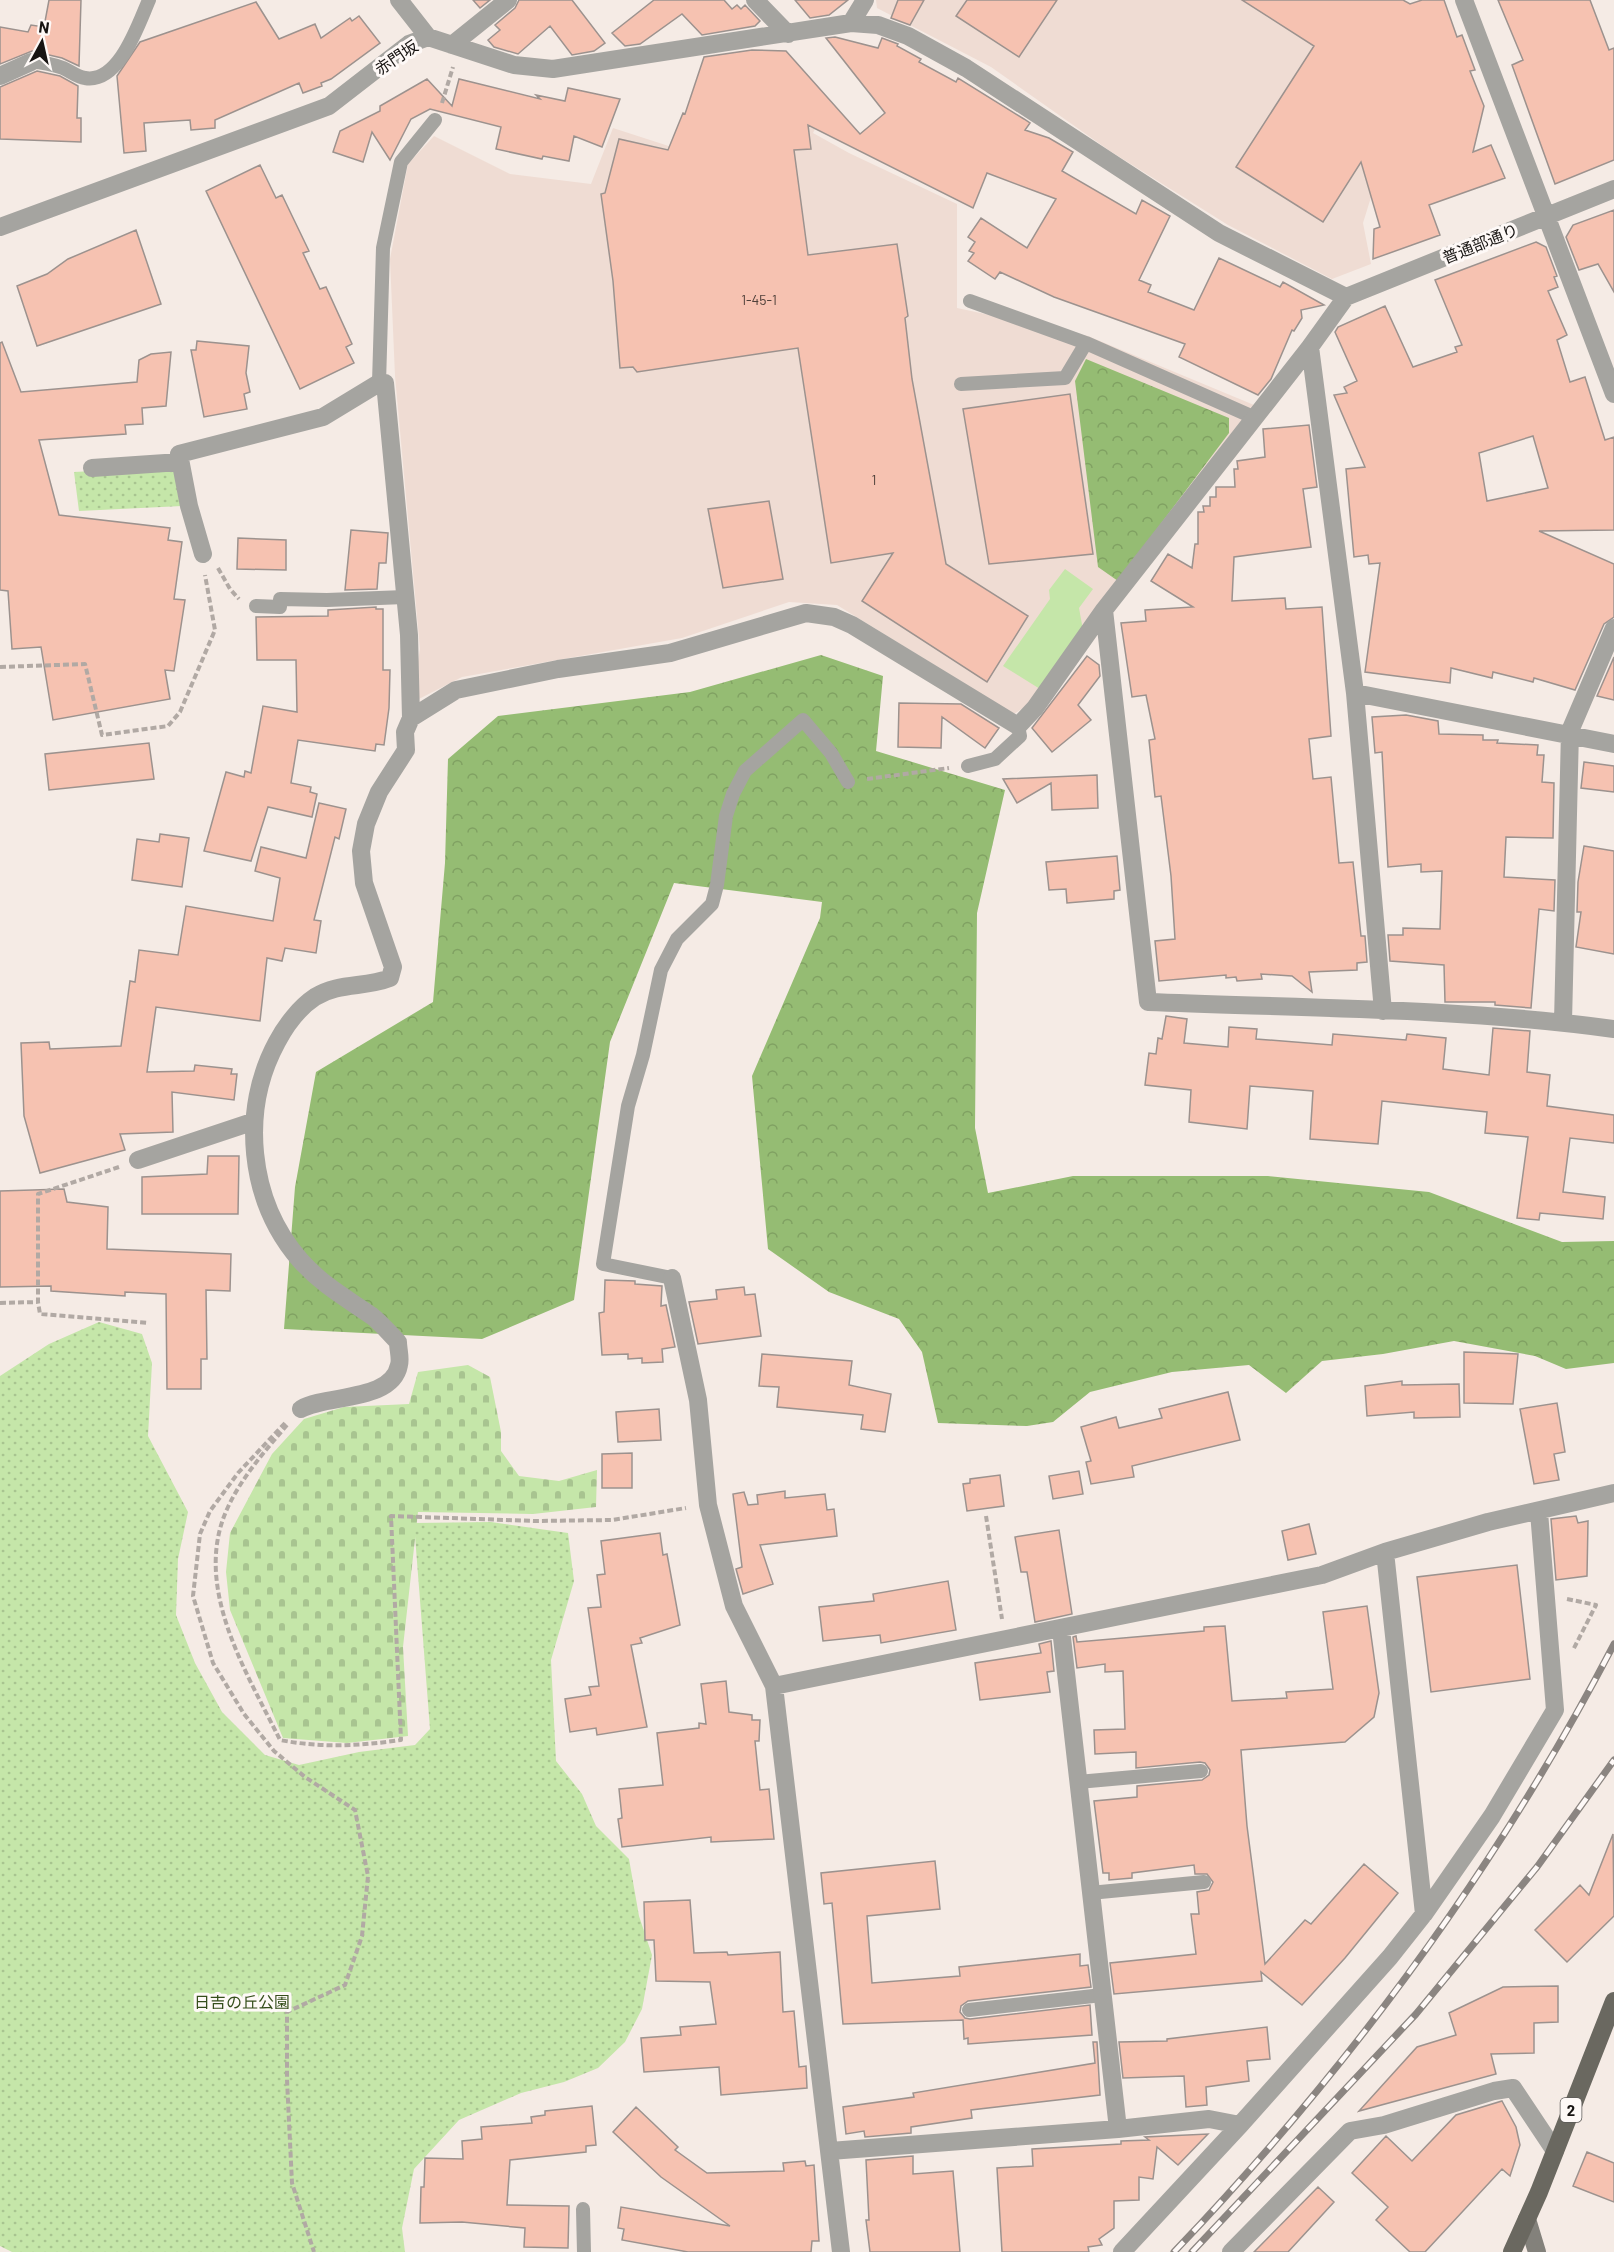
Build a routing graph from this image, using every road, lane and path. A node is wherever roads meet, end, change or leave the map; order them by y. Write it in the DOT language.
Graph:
graph roads {
  1 [pos="149,0"];
  2 [pos="399,0"];
  3 [pos="508,0"];
  4 [pos="755,0"];
  5 [pos="865,0"];
  6 [pos="1464,0"];
  7 [pos="851,23"];
  8 [pos="788,34"];
  9 [pos="428,37"];
  10 [pos="455,50"];
  11 [pos="31,62"];
  12 [pos="0,76"];
  13 [pos="435,120"];
  14 [pos="1614,189"];
  15 [pos="1546,217"];
  16 [pos="0,227"];
  17 [pos="1346,297"];
  18 [pos="970,301"];
  19 [pos="1086,343"];
  20 [pos="1310,347"];
  21 [pos="379,382"];
  22 [pos="961,384"];
  23 [pos="1614,394"];
  24 [pos="1253,417"];
  25 [pos="180,462"];
  26 [pos="92,468"];
  27 [pos="203,554"];
  28 [pos="405,597"];
  29 [pos="256,606"];
  30 [pos="1104,610"];
  31 [pos="1614,628"];
  32 [pos="0,667"];
  33 [pos="1355,693"];
  34 [pos="411,718"];
  35 [pos="1018,726"];
  36 [pos="1570,735"];
  37 [pos="1614,744"];
  38 [pos="968,766"];
  39 [pos="848,782"];
  40 [pos="1383,1011"];
  41 [pos="1563,1022"];
  42 [pos="1614,1029"];
  43 [pos="252,1122"];
  44 [pos="138,1160"];
  45 [pos="672,1278"];
  46 [pos="38,1302"];
  47 [pos="0,1303"];
  48 [pos="149,1323"];
  49 [pos="295,1416"];
  50 [pos="1614,1493"];
  51 [pos="708,1505"];
  52 [pos="1539,1512"];
  53 [pos="986,1516"];
  54 [pos="1385,1552"];
  55 [pos="1596,1605"];
  56 [pos="1061,1629"];
  57 [pos="1005,1640"];
  58 [pos="1568,1658"];
  59 [pos="774,1686"];
  60 [pos="1201,1771"];
  61 [pos="1078,1782"];
  62 [pos="1204,1882"];
  63 [pos="1090,1893"];
  64 [pos="1424,1914"];
  65 [pos="1102,1995"];
  66 [pos="1614,2001"];
  67 [pos="969,2010"];
  68 [pos="1240,2126"];
  69 [pos="1118,2129"];
  70 [pos="830,2151"];
  71 [pos="1555,2151"];
  72 [pos="583,2209"];
  73 [pos="1527,2219"];
  74 [pos="314,2252"];
  75 [pos="584,2252"];
  76 [pos="841,2252"];
  77 [pos="1122,2252"];
  78 [pos="1231,2252"];
  79 [pos="1512,2252"];
  80 [pos="1537,2252"];
  1 -- 11 [label="lane"];
  2 -- 9 [label="street"];
  3 -- 10 [label="street"];
  4 -- 8 [label="street"];
  5 -- 7 [label="street"];
  6 -- 15 [label="street"];
  7 -- 8 [label="street, 赤門坂"];
  7 -- 17 [label="street, 赤門坂"];
  8 -- 10 [label="street, 赤門坂"];
  9 -- 10 [label="street, 赤門坂"];
  9 -- 16 [label="street, 赤門坂"];
  10 -- 13 [label="path"];
  11 -- 12 [label="street"];
  13 -- 21 [label="lane"];
  14 -- 15 [label="street, 普通部通り"];
  15 -- 17 [label="street, 普通部通り"];
  15 -- 23 [label="street"];
  17 -- 20 [label="street"];
  18 -- 19 [label="lane"];
  19 -- 22 [label="lane"];
  19 -- 24 [label="lane"];
  20 -- 24 [label="street"];
  20 -- 33 [label="street"];
  21 -- 25 [label="street"];
  21 -- 28 [label="street"];
  24 -- 30 [label="street"];
  25 -- 26 [label="street"];
  25 -- 27 [label="street"];
  27 -- 29 [label="path"];
  27 -- 32 [label="path"];
  28 -- 29 [label="lane"];
  28 -- 34 [label="street"];
  30 -- 35 [label="street"];
  30 -- 40 [label="street"];
  31 -- 36 [label="street"];
  33 -- 36 [label="street"];
  33 -- 40 [label="street"];
  34 -- 35 [label="street"];
  34 -- 43 [label="street"];
  35 -- 38 [label="lane"];
  36 -- 37 [label="street"];
  36 -- 41 [label="street"];
  38 -- 39 [label="path"];
  39 -- 45 [label="lane"];
  40 -- 41 [label="street"];
  41 -- 42 [label="street"];
  43 -- 44 [label="street"];
  43 -- 49 [label="street"];
  44 -- 46 [label="path"];
  45 -- 51 [label="street"];
  46 -- 47 [label="path"];
  46 -- 48 [label="path"];
  49 -- 51 [label="path"];
  49 -- 74 [label="path"];
  50 -- 52 [label="street"];
  51 -- 59 [label="street"];
  52 -- 54 [label="street"];
  52 -- 64 [label="street"];
  53 -- 57 [label="path"];
  54 -- 56 [label="street"];
  54 -- 64 [label="street"];
  55 -- 58 [label="path"];
  56 -- 57 [label="street"];
  56 -- 61 [label="street"];
  57 -- 59 [label="street"];
  59 -- 70 [label="street"];
  60 -- 61 [label="lane"];
  61 -- 63 [label="street"];
  62 -- 63 [label="lane"];
  63 -- 65 [label="street"];
  64 -- 68 [label="street"];
  65 -- 67 [label="lane"];
  65 -- 69 [label="street"];
  66 -- 71 [label="main road, 2"];
  68 -- 69 [label="street"];
  68 -- 77 [label="street"];
  69 -- 70 [label="street"];
  70 -- 76 [label="street"];
  71 -- 73 [label="main road, 2"];
  71 -- 78 [label="street"];
  72 -- 75 [label="lane"];
  73 -- 79 [label="main road, 2"];
  73 -- 80 [label="street"];
}
